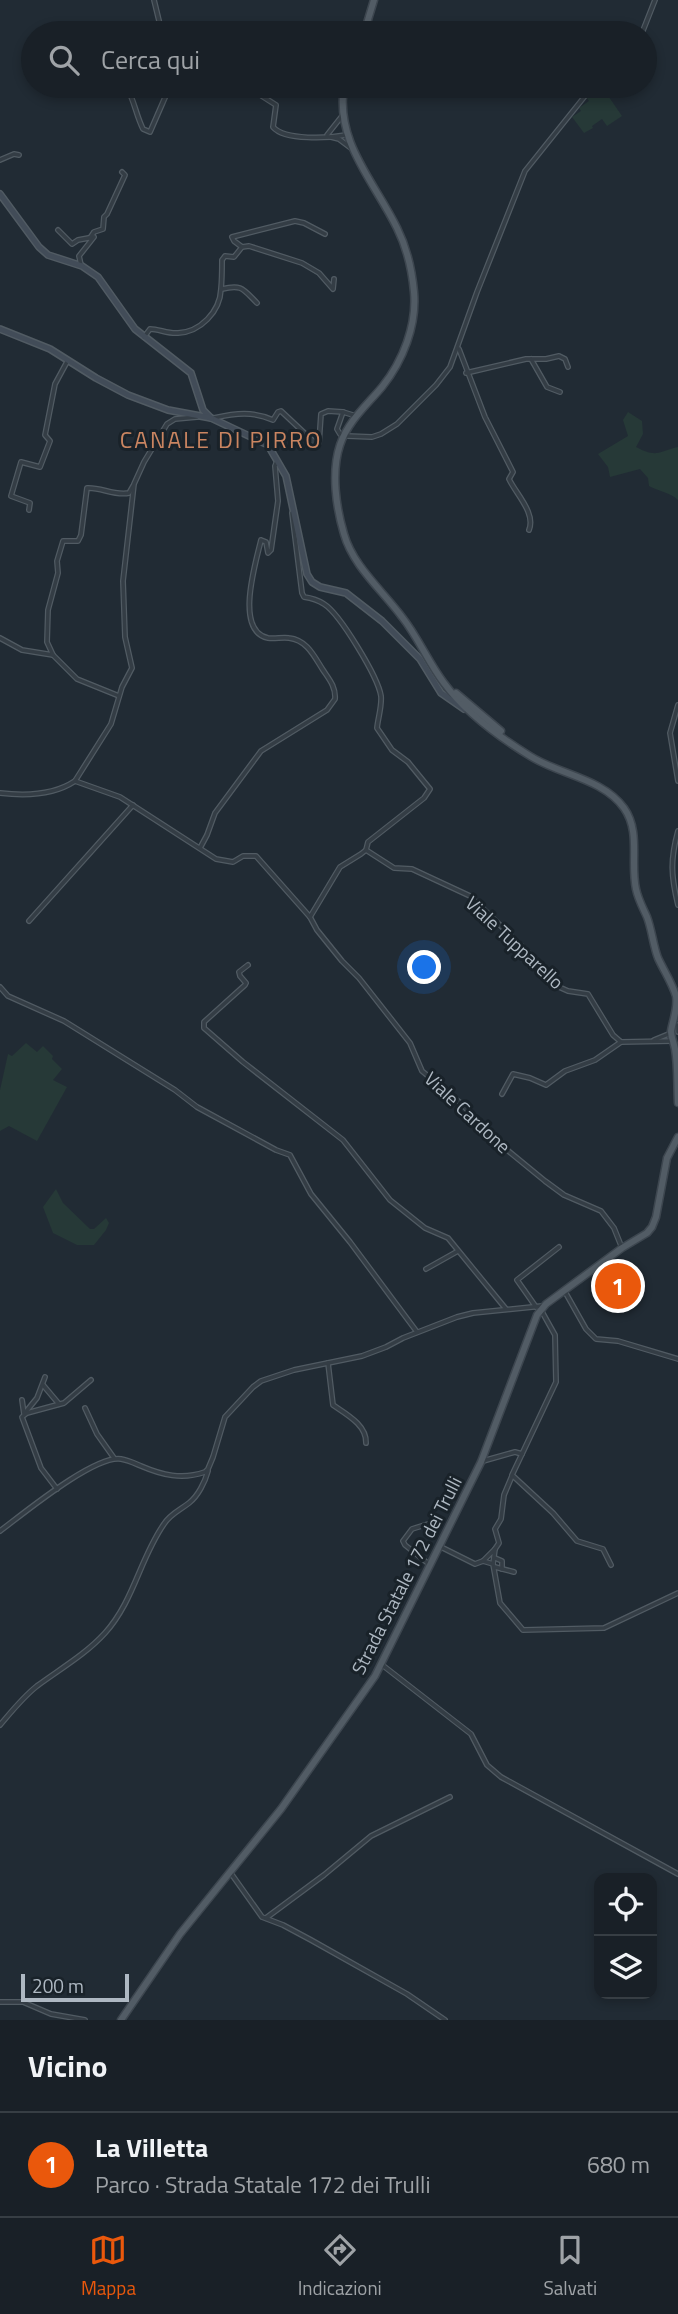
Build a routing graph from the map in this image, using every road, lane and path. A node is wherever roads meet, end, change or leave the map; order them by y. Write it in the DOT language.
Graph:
graph roads {
  1 [pos="154,0"];
  2 [pos="374,0"];
  3 [pos="655,0"];
  4 [pos="159,21"];
  5 [pos="368,21"];
  6 [pos="647,21"];
  7 [pos="132,98"];
  8 [pos="165,98"];
  9 [pos="266,98"];
  10 [pos="343,98"];
  11 [pos="584,98"];
  12 [pos="342,116"];
  13 [pos="346,135"];
  14 [pos="326,136"];
  15 [pos="351,148"];
  16 [pos="19,155"];
  17 [pos="0,160"];
  18 [pos="122,172"];
  19 [pos="0,194"];
  20 [pos="58,230"];
  21 [pos="326,234"];
  22 [pos="90,238"];
  23 [pos="242,247"];
  24 [pos="81,265"];
  25 [pos="334,279"];
  26 [pos="222,289"];
  27 [pos="257,303"];
  28 [pos="0,329"];
  29 [pos="144,337"];
  30 [pos="458,347"];
  31 [pos="531,359"];
  32 [pos="68,360"];
  33 [pos="568,367"];
  34 [pos="467,373"];
  35 [pos="560,392"];
  36 [pos="343,412"];
  37 [pos="197,416"];
  38 [pos="356,416"];
  39 [pos="211,418"];
  40 [pos="340,434"];
  41 [pos="347,436"];
  42 [pos="278,461"];
  43 [pos="134,484"];
  44 [pos="293,509"];
  45 [pos="29,510"];
  46 [pos="529,530"];
  47 [pos="0,638"];
  48 [pos="52,655"];
  49 [pos="448,692"];
  50 [pos="119,696"];
  51 [pos="678,705"];
  52 [pos="538,761"];
  53 [pos="75,781"];
  54 [pos="678,781"];
  55 [pos="0,793"];
  56 [pos="133,805"];
  57 [pos="678,831"];
  58 [pos="200,848"];
  59 [pos="366,850"];
  60 [pos="678,905"];
  61 [pos="310,918"];
  62 [pos="29,921"];
  63 [pos="248,965"];
  64 [pos="0,987"];
  65 [pos="677,999"];
  66 [pos="678,1025"];
  67 [pos="675,1040"];
  68 [pos="621,1042"];
  69 [pos="649,1042"];
  70 [pos="502,1094"];
  71 [pos="678,1103"];
  72 [pos="678,1138"];
  73 [pos="559,1247"];
  74 [pos="622,1248"];
  75 [pos="458,1251"];
  76 [pos="426,1269"];
  77 [pos="564,1290"];
  78 [pos="540,1307"];
  79 [pos="507,1311"];
  80 [pos="417,1332"];
  81 [pos="678,1359"];
  82 [pos="328,1363"];
  83 [pos="45,1377"];
  84 [pos="91,1380"];
  85 [pos="43,1385"];
  86 [pos="22,1400"];
  87 [pos="60,1404"];
  88 [pos="85,1408"];
  89 [pos="24,1414"];
  90 [pos="366,1443"];
  91 [pos="522,1454"];
  92 [pos="114,1458"];
  93 [pos="481,1462"];
  94 [pos="208,1469"];
  95 [pos="512,1475"];
  96 [pos="57,1489"];
  97 [pos="428,1524"];
  98 [pos="0,1531"];
  99 [pos="439,1546"];
  100 [pos="495,1549"];
  101 [pos="495,1558"];
  102 [pos="483,1561"];
  103 [pos="430,1565"];
  104 [pos="494,1565"];
  105 [pos="611,1565"];
  106 [pos="502,1569"];
  107 [pos="514,1572"];
  108 [pos="678,1593"];
  109 [pos="381,1664"];
  110 [pos="0,1725"];
  111 [pos="450,1797"];
  112 [pos="230,1872"];
  113 [pos="678,1874"];
  114 [pos="265,1919"];
  115 [pos="0,2003"];
  116 [pos="122,2018"];
  117 [pos="85,2020"];
  118 [pos="115,2020"];
  119 [pos="445,2020"];
  1 -- 4 [label="street"];
  2 -- 5 [label="main road"];
  3 -- 6 [label="street"];
  7 -- 8 [label="street"];
  9 -- 14 [label="street"];
  10 -- 12 [label="main road"];
  11 -- 30 [label="street"];
  12 -- 13 [label="main road"];
  12 -- 14 [label="street"];
  13 -- 14 [label="street"];
  13 -- 15 [label="main road"];
  14 -- 15 [label="street"];
  15 -- 38 [label="main road"];
  16 -- 17 [label="street"];
  18 -- 22 [label="street"];
  19 -- 24 [label="street"];
  20 -- 22 [label="street"];
  21 -- 23 [label="street"];
  22 -- 24 [label="street"];
  23 -- 25 [label="street"];
  23 -- 26 [label="street"];
  24 -- 29 [label="street"];
  26 -- 27 [label="street"];
  26 -- 29 [label="street"];
  28 -- 32 [label="street"];
  29 -- 39 [label="street"];
  30 -- 34 [label="street"];
  30 -- 41 [label="street"];
  31 -- 33 [label="street"];
  31 -- 34 [label="street"];
  31 -- 35 [label="street"];
  32 -- 37 [label="street"];
  32 -- 45 [label="street"];
  34 -- 46 [label="street"];
  36 -- 38 [label="street"];
  36 -- 39 [label="street"];
  36 -- 40 [label="street"];
  37 -- 39 [label="street"];
  37 -- 43 [label="street"];
  38 -- 49 [label="main road"];
  39 -- 42 [label="street"];
  42 -- 44 [label="street"];
  42 -- 58 [label="street"];
  43 -- 48 [label="street"];
  43 -- 50 [label="street"];
  44 -- 49 [label="street"];
  44 -- 59 [label="street"];
  47 -- 48 [label="street"];
  48 -- 50 [label="street"];
  49 -- 52 [label="main road"];
  49 -- 52 [label="main road"];
  50 -- 53 [label="street"];
  51 -- 54 [label="street"];
  52 -- 65 [label="main road"];
  53 -- 55 [label="street"];
  53 -- 56 [label="street"];
  56 -- 58 [label="street"];
  56 -- 62 [label="street"];
  57 -- 60 [label="street"];
  58 -- 61 [label="street, Viale Cardone"];
  59 -- 61 [label="street"];
  59 -- 68 [label="street, Viale Tupparello"];
  61 -- 74 [label="street, Viale Cardone"];
  63 -- 75 [label="street"];
  64 -- 80 [label="street"];
  65 -- 67 [label="main road"];
  66 -- 67 [label="street"];
  67 -- 69 [label="street"];
  67 -- 69 [label="street"];
  67 -- 71 [label="main road"];
  68 -- 69 [label="street"];
  68 -- 70 [label="street"];
  72 -- 74 [label="main road, Strada Statale 172 dei Trulli"];
  73 -- 78 [label="street"];
  74 -- 77 [label="main road, Strada Statale 172 dei Trulli"];
  75 -- 76 [label="street"];
  75 -- 79 [label="street"];
  77 -- 78 [label="main road, Strada Statale 172 dei Trulli"];
  77 -- 81 [label="street"];
  78 -- 79 [label="street"];
  78 -- 91 [label="street"];
  78 -- 93 [label="main road, Strada Statale 172 dei Trulli"];
  79 -- 80 [label="street"];
  80 -- 82 [label="street"];
  82 -- 90 [label="street"];
  82 -- 94 [label="street"];
  83 -- 85 [label="street"];
  84 -- 87 [label="street"];
  85 -- 87 [label="street"];
  85 -- 89 [label="street"];
  86 -- 89 [label="street"];
  87 -- 89 [label="street"];
  88 -- 92 [label="street"];
  89 -- 96 [label="street"];
  91 -- 93 [label="street"];
  91 -- 95 [label="street"];
  92 -- 94 [label="street"];
  92 -- 96 [label="street"];
  93 -- 99 [label="main road, Strada Statale 172 dei Trulli"];
  94 -- 110 [label="street"];
  95 -- 100 [label="street"];
  95 -- 105 [label="street"];
  96 -- 98 [label="street"];
  97 -- 103 [label="street"];
  99 -- 102 [label="street"];
  99 -- 103 [label="main road, Strada Statale 172 dei Trulli"];
  100 -- 101 [label="street"];
  100 -- 102 [label="street"];
  101 -- 104 [label="street"];
  101 -- 106 [label="street"];
  102 -- 104 [label="street"];
  103 -- 109 [label="main road, Strada Statale 172 dei Trulli"];
  104 -- 106 [label="street"];
  104 -- 108 [label="street"];
  106 -- 107 [label="street"];
  109 -- 112 [label="main road, Strada Statale 172 dei Trulli"];
  109 -- 113 [label="street"];
  111 -- 114 [label="street"];
  112 -- 114 [label="street"];
  112 -- 116 [label="main road, Strada Statale 172 dei Trulli"];
  114 -- 119 [label="street"];
  115 -- 117 [label="street"];
  116 -- 118 [label="street"];
}
